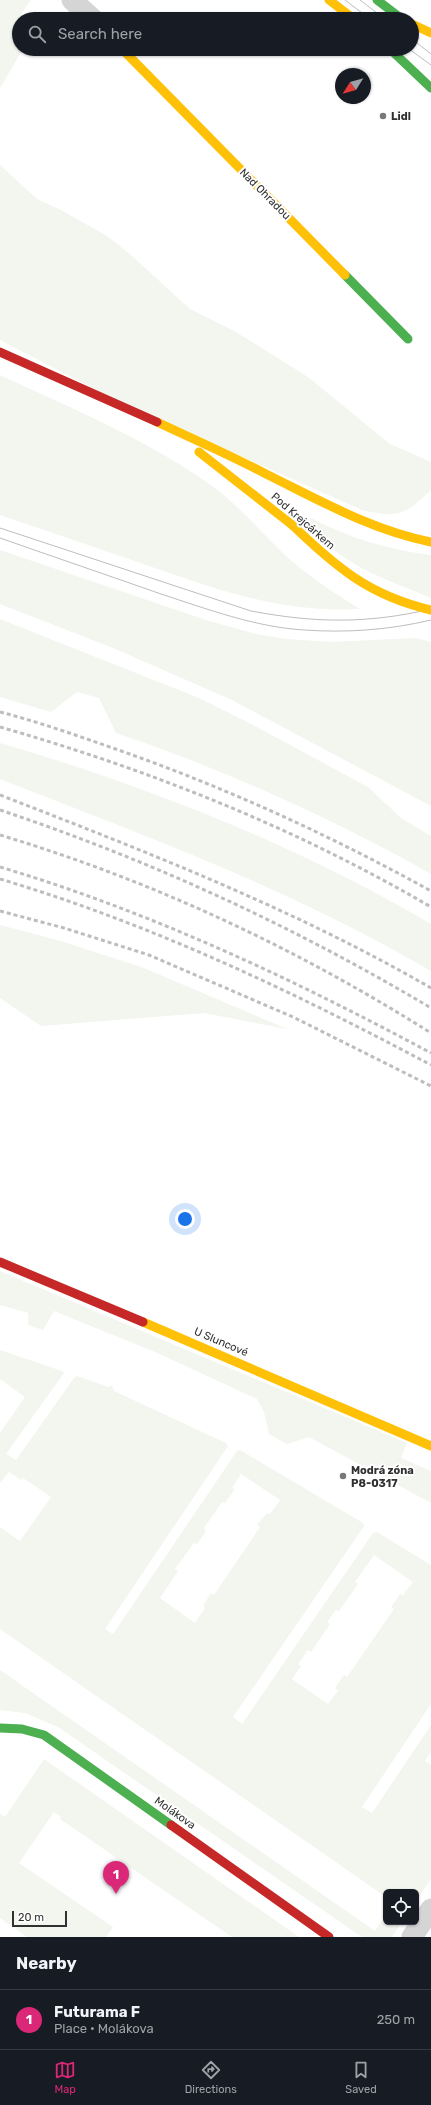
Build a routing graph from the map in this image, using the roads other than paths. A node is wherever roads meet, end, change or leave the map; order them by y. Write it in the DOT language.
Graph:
graph roads {
  1 [pos="72,0"];
  2 [pos="329,0"];
  3 [pos="377,0"];
  4 [pos="85,12"];
  5 [pos="345,12"];
  6 [pos="393,12"];
  7 [pos="419,27"];
  8 [pos="431,33"];
  9 [pos="129,56"];
  10 [pos="397,56"];
  11 [pos="431,88"];
  12 [pos="408,339"];
  13 [pos="0,352"];
  14 [pos="171,430"];
  15 [pos="431,542"];
  16 [pos="431,610"];
  17 [pos="0,1262"];
  18 [pos="431,1446"];
  19 [pos="0,1728"];
  20 [pos="431,1909"];
  21 [pos="329,1937"];
  22 [pos="412,1937"];
  1 -- 4 [label="street"];
  2 -- 5 [label="street"];
  3 -- 6 [label="street"];
  7 -- 8 [label="street"];
  9 -- 12 [label="street, Nad Ohradou"];
  10 -- 11 [label="street"];
  13 -- 14 [label="street, Pod Krejcárkem"];
  14 -- 15 [label="street, Pod Krejcárkem"];
  14 -- 16 [label="street, Pod Krejcárkem, bridge"];
  17 -- 18 [label="street, U Sluncové"];
  19 -- 21 [label="street, Molákova"];
  20 -- 22 [label="street"];
}
